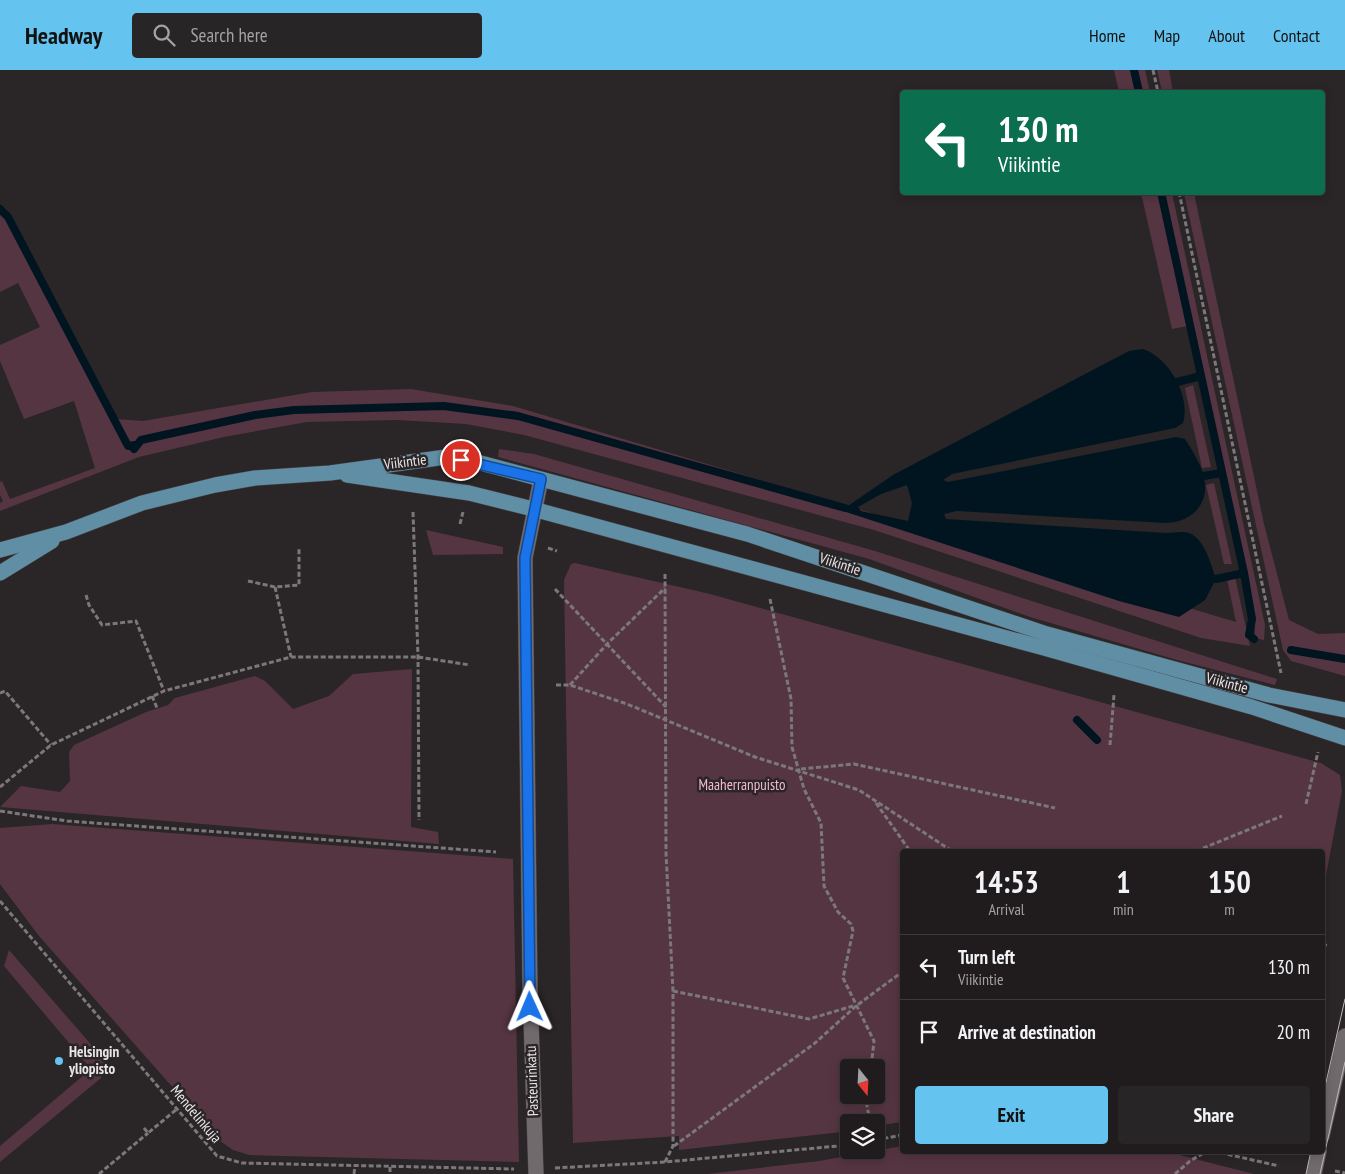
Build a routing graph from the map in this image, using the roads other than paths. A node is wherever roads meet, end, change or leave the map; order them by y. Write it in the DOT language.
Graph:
graph roads {
  1 [pos="330,473"];
  2 [pos="541,479"];
  3 [pos="533,510"];
  4 [pos="66,532"];
  5 [pos="0,550"];
  6 [pos="0,573"];
  7 [pos="1345,710"];
  8 [pos="1345,738"];
  9 [pos="1345,1036"];
  10 [pos="1325,1123"];
  11 [pos="1318,1154"];
  12 [pos="536,1174"];
  13 [pos="1314,1174"];
  1 -- 2 [label="main road, Viikintie"];
  1 -- 3 [label="main road, Viikintie"];
  1 -- 4 [label="main road, Viikintie"];
  2 -- 3 [label="street, Pasteurinkatu"];
  2 -- 7 [label="main road, Viikintie"];
  3 -- 8 [label="main road, Viikintie"];
  3 -- 12 [label="street, Pasteurinkatu"];
  4 -- 5 [label="main road, Viikintie"];
  4 -- 6 [label="main road, Viikintie"];
  9 -- 10 [label="street"];
  11 -- 13 [label="street"];
}
